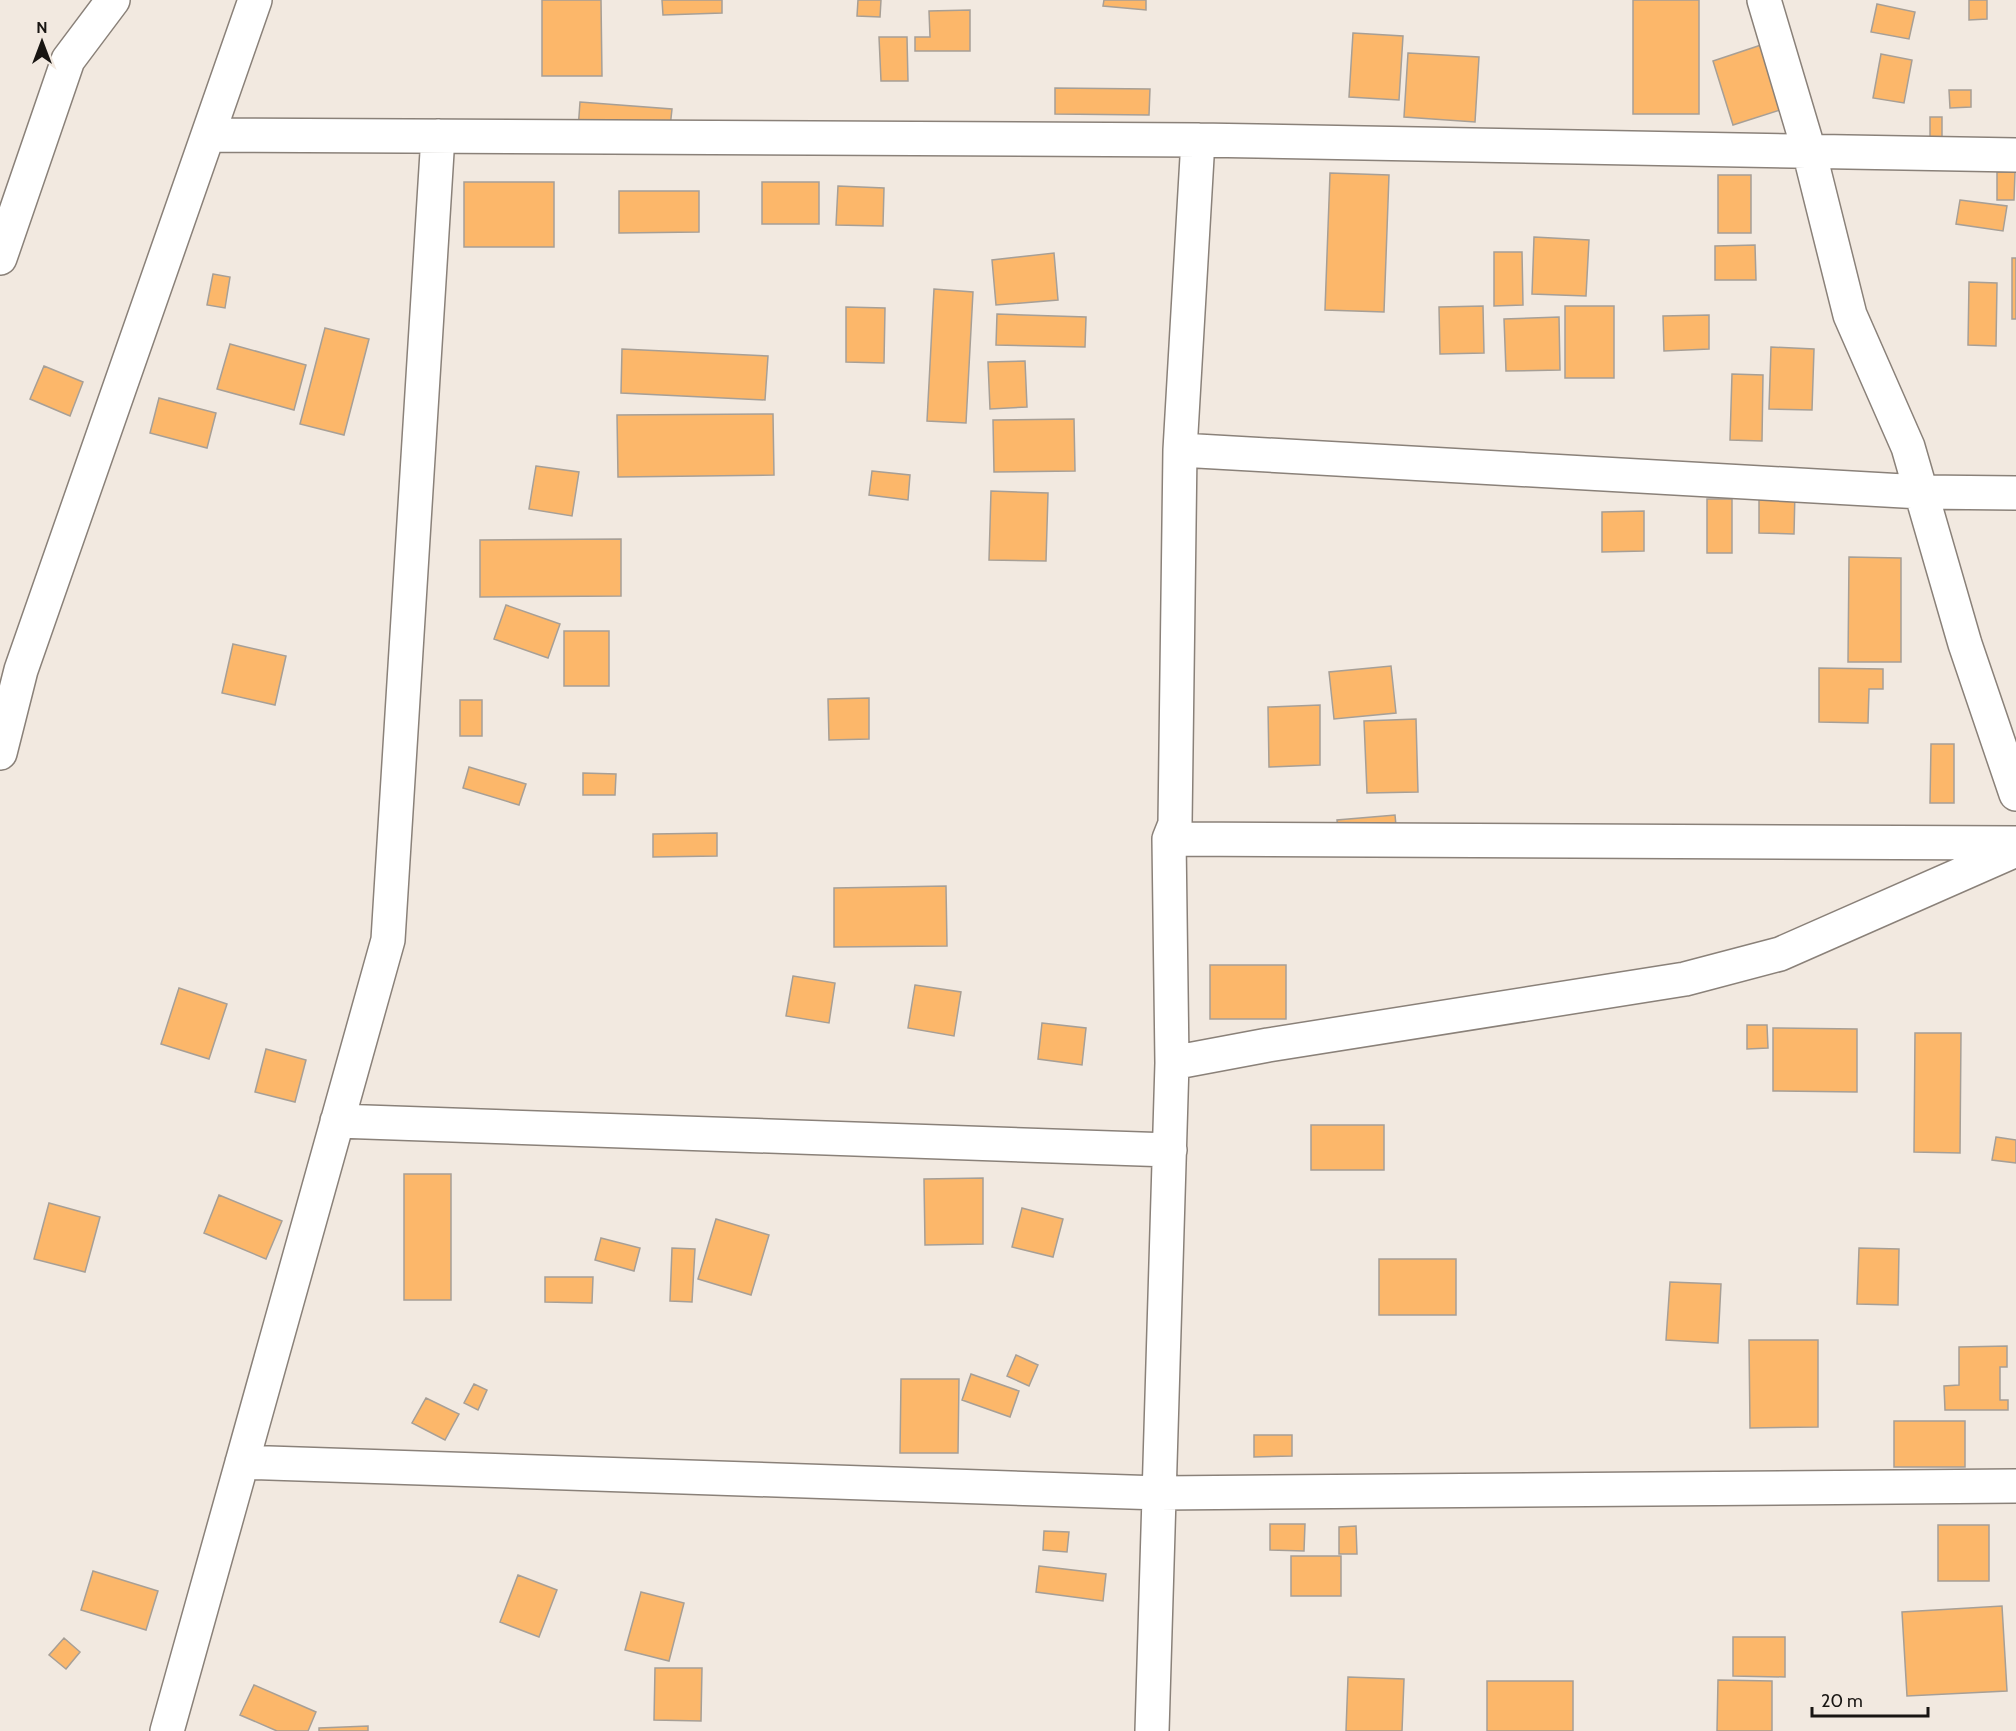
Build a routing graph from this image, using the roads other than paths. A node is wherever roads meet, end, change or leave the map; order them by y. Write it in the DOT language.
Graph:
graph roads {
  1 [pos="113,0"];
  2 [pos="255,0"];
  3 [pos="1764,0"];
  4 [pos="209,135"];
  5 [pos="438,136"];
  6 [pos="1198,140"];
  7 [pos="1809,151"];
  8 [pos="2016,155"];
  9 [pos="0,258"];
  10 [pos="1180,450"];
  11 [pos="1921,492"];
  12 [pos="2016,492"];
  13 [pos="10,668"];
  14 [pos="0,753"];
  15 [pos="2016,794"];
  16 [pos="1169,839"];
  17 [pos="2016,843"];
  18 [pos="2016,850"];
  19 [pos="1172,1063"];
  20 [pos="337,1121"];
  21 [pos="1170,1150"];
  22 [pos="242,1462"];
  23 [pos="2016,1486"];
  24 [pos="1160,1493"];
  25 [pos="167,1731"];
  26 [pos="1152,1731"];
  1 -- 9 [label="street"];
  2 -- 4 [label="street"];
  3 -- 7 [label="street"];
  4 -- 5 [label="street"];
  4 -- 13 [label="street"];
  5 -- 6 [label="street"];
  5 -- 20 [label="street"];
  6 -- 7 [label="street"];
  6 -- 10 [label="street"];
  7 -- 8 [label="street"];
  7 -- 11 [label="street"];
  10 -- 11 [label="street"];
  10 -- 16 [label="street"];
  11 -- 12 [label="street"];
  11 -- 15 [label="street"];
  13 -- 14 [label="street"];
  16 -- 17 [label="street"];
  16 -- 19 [label="street"];
  18 -- 19 [label="street"];
  19 -- 21 [label="street"];
  20 -- 21 [label="street"];
  20 -- 22 [label="street"];
  21 -- 24 [label="street"];
  22 -- 24 [label="street"];
  22 -- 25 [label="street"];
  23 -- 24 [label="street"];
  24 -- 26 [label="street"];
}
